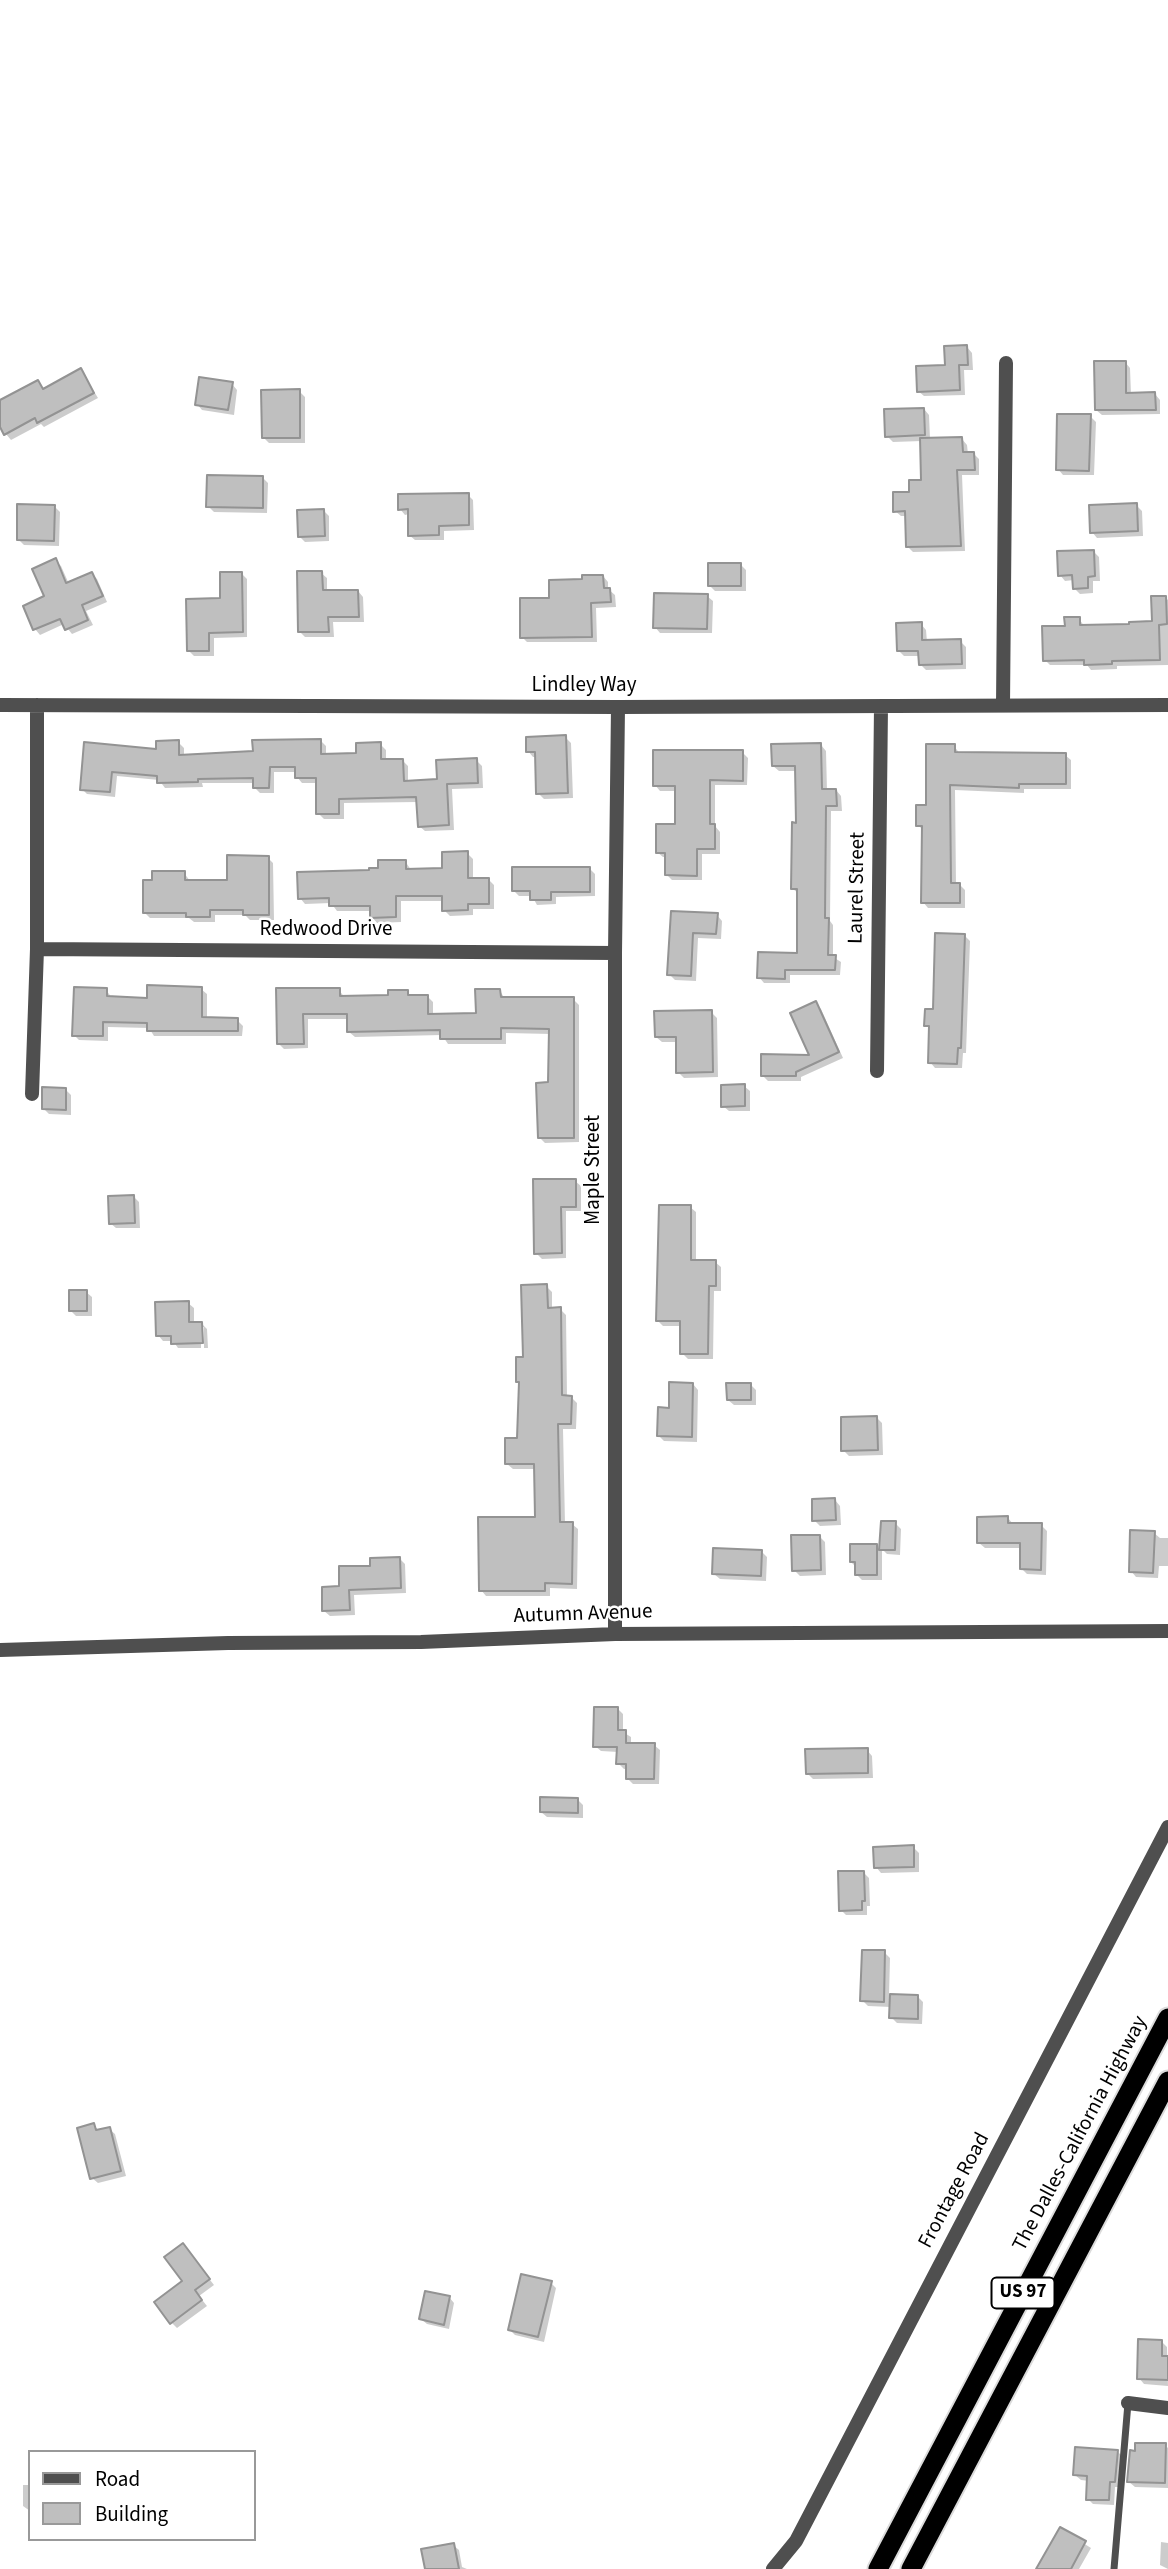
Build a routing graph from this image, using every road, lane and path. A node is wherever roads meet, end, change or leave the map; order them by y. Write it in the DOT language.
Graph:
graph roads {
  1 [pos="1006,362"];
  2 [pos="0,705"];
  3 [pos="37,705"];
  4 [pos="1003,705"];
  5 [pos="1168,705"];
  6 [pos="881,706"];
  7 [pos="618,707"];
  8 [pos="37,949"];
  9 [pos="615,953"];
  10 [pos="877,1071"];
  11 [pos="32,1094"];
  12 [pos="1168,1631"];
  13 [pos="615,1634"];
  14 [pos="0,1650"];
  15 [pos="1168,1827"];
  16 [pos="1168,2018"];
  17 [pos="1168,2081"];
  18 [pos="1128,2403"];
  19 [pos="1168,2408"];
  20 [pos="773,2569"];
  21 [pos="878,2569"];
  22 [pos="911,2569"];
  23 [pos="1114,2569"];
  1 -- 4 [label="street"];
  2 -- 3 [label="street, Lindley Way"];
  3 -- 7 [label="street, Lindley Way"];
  3 -- 8 [label="street"];
  4 -- 5 [label="street, Lindley Way"];
  4 -- 6 [label="street, Lindley Way"];
  6 -- 7 [label="street, Lindley Way"];
  6 -- 10 [label="street, Laurel Street"];
  7 -- 9 [label="street, Maple Street"];
  8 -- 9 [label="street, Redwood Drive"];
  8 -- 11 [label="street"];
  9 -- 13 [label="street, Maple Street"];
  12 -- 13 [label="street, Autumn Avenue"];
  13 -- 14 [label="street, Autumn Avenue"];
  15 -- 20 [label="street, Frontage Road"];
  16 -- 21 [label="highway, The Dalles-California Highway / US 97"];
  17 -- 22 [label="highway, US 97"];
  18 -- 19 [label="street"];
  18 -- 23 [label="lane"];
}
